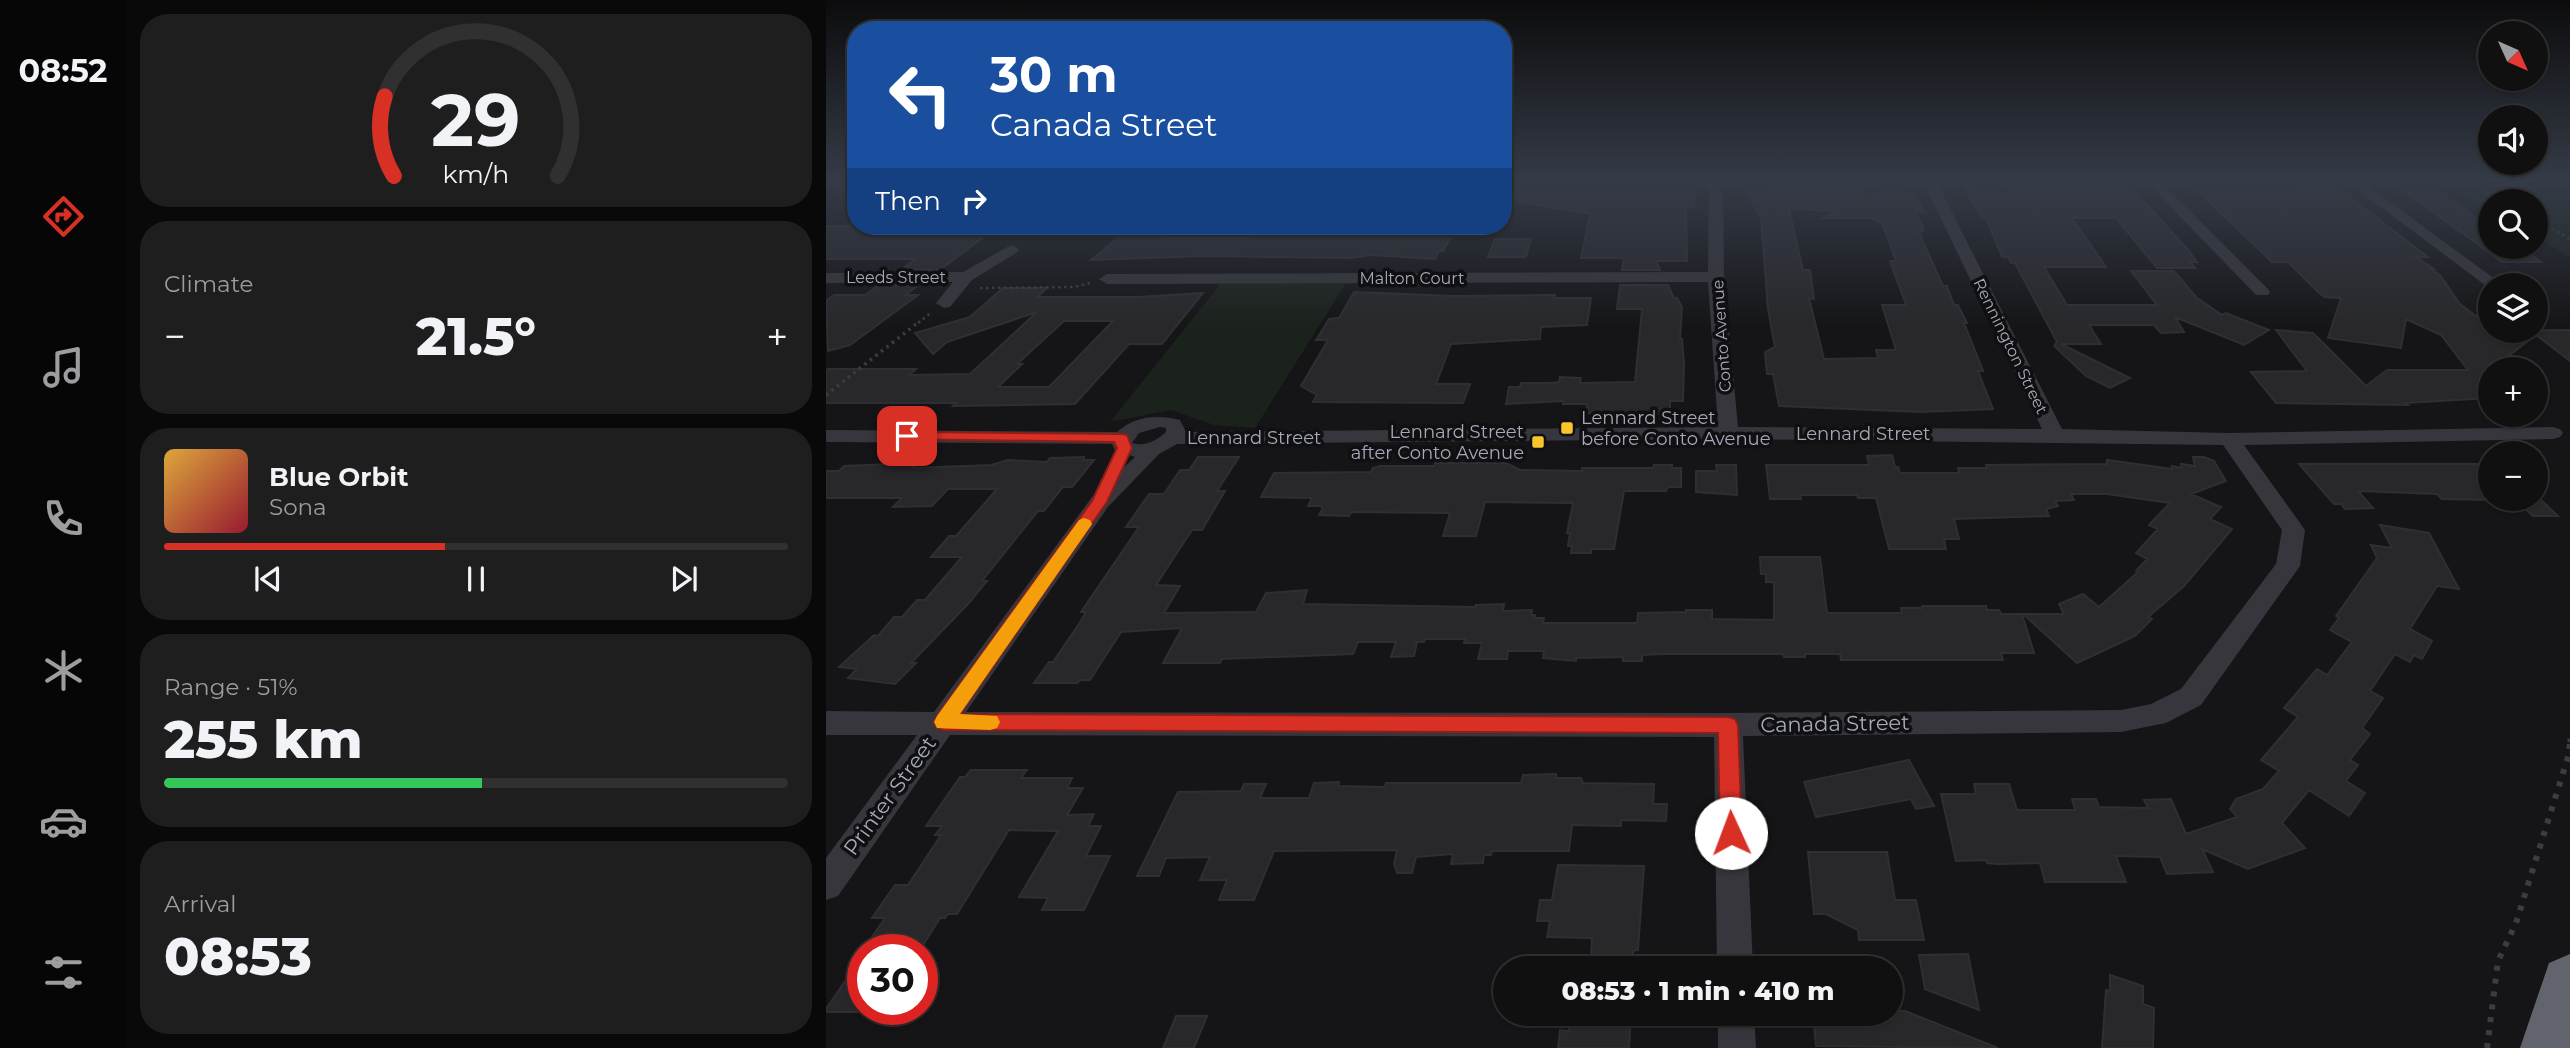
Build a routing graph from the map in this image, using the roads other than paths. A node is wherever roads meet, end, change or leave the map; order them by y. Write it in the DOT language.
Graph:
graph roads {
  1 [pos="1717,230"];
  2 [pos="1953,230"];
  3 [pos="2200,230"];
  4 [pos="2419,230"];
  5 [pos="1011,250"];
  6 [pos="2478,273"];
  7 [pos="1716,277"];
  8 [pos="826,278"];
  9 [pos="1107,279"];
  10 [pos="961,283"];
  11 [pos="2262,292"];
  12 [pos="944,303"];
  13 [pos="1728,433"];
  14 [pos="2553,433"];
  15 [pos="2055,435"];
  16 [pos="826,436"];
  17 [pos="1172,438"];
  18 [pos="2229,439"];
  19 [pos="1123,443"];
  20 [pos="1152,449"];
  21 [pos="1100,502"];
  22 [pos="944,722"];
  23 [pos="826,723"];
  24 [pos="1728,725"];
  25 [pos="826,885"];
  26 [pos="1735,956"];
  27 [pos="2570,984"];
  28 [pos="1736,1026"];
  29 [pos="1737,1048"];
  30 [pos="2552,1048"];
  1 -- 7 [label="street, Conto Avenue"];
  2 -- 15 [label="street, Rennington Street"];
  3 -- 11 [label="street"];
  4 -- 6 [label="street"];
  5 -- 10 [label="street, Leeds Street"];
  7 -- 9 [label="street, Malton Court"];
  7 -- 13 [label="street, Conto Avenue"];
  8 -- 10 [label="street, Leeds Street"];
  10 -- 12 [label="street, Leeds Street"];
  13 -- 15 [label="street, Lennard Street"];
  13 -- 17 [label="street, Lennard Street"];
  14 -- 18 [label="street, Lennard Street"];
  15 -- 18 [label="street, Lennard Street"];
  16 -- 19 [label="street"];
  17 -- 19 [label="street"];
  17 -- 20 [label="street"];
  18 -- 24 [label="street, Canada Street"];
  19 -- 20 [label="street"];
  19 -- 21 [label="street, Printer Street"];
  20 -- 21 [label="street, Printer Street"];
  21 -- 22 [label="street, Printer Street"];
  22 -- 23 [label="street, Canada Street"];
  22 -- 24 [label="street, Canada Street"];
  22 -- 25 [label="street, Printer Street"];
  24 -- 26 [label="street"];
  27 -- 30 [label="highway"];
  28 -- 29 [label="street"];
}
